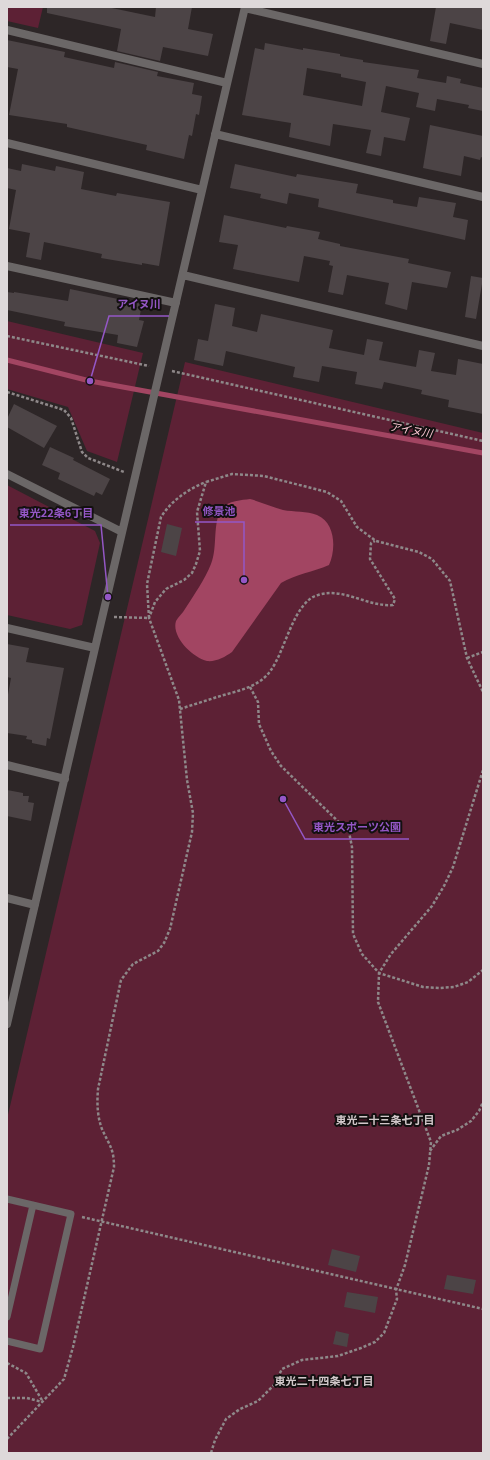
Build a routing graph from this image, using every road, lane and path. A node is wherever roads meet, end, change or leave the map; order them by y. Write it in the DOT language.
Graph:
graph roads {
  1 [pos="245,7"];
  2 [pos="7,30"];
  3 [pos="483,64"];
  4 [pos="227,83"];
  5 [pos="215,134"];
  6 [pos="7,144"];
  7 [pos="202,190"];
  8 [pos="483,197"];
  9 [pos="7,266"];
  10 [pos="183,274"];
  11 [pos="176,303"];
  12 [pos="7,336"];
  13 [pos="483,346"];
  14 [pos="160,372"];
  15 [pos="7,392"];
  16 [pos="483,442"];
  17 [pos="7,474"];
  18 [pos="135,476"];
  19 [pos="206,482"];
  20 [pos="122,532"];
  21 [pos="376,541"];
  22 [pos="103,617"];
  23 [pos="149,618"];
  24 [pos="7,628"];
  25 [pos="95,648"];
  26 [pos="483,652"];
  27 [pos="467,658"];
  28 [pos="250,687"];
  29 [pos="483,691"];
  30 [pos="180,709"];
  31 [pos="7,765"];
  32 [pos="483,770"];
  33 [pos="65,779"];
  34 [pos="7,898"];
  35 [pos="35,905"];
  36 [pos="483,970"];
  37 [pos="379,973"];
  38 [pos="7,1020"];
  39 [pos="483,1102"];
  40 [pos="430,1151"];
  41 [pos="7,1199"];
  42 [pos="33,1205"];
  43 [pos="72,1214"];
  44 [pos="102,1222"];
  45 [pos="396,1290"];
  46 [pos="483,1309"];
  47 [pos="7,1317"];
  48 [pos="7,1341"];
  49 [pos="7,1363"];
  50 [pos="7,1398"];
  51 [pos="43,1402"];
  52 [pos="7,1439"];
  53 [pos="211,1453"];
  1 -- 3 [label="street"];
  1 -- 4 [label="street"];
  2 -- 4 [label="street"];
  4 -- 5 [label="street"];
  5 -- 7 [label="street"];
  5 -- 8 [label="street"];
  6 -- 7 [label="street"];
  7 -- 10 [label="street"];
  9 -- 11 [label="street"];
  10 -- 11 [label="street"];
  10 -- 13 [label="street"];
  11 -- 14 [label="street"];
  12 -- 14 [label="path"];
  14 -- 16 [label="path"];
  14 -- 18 [label="street"];
  15 -- 18 [label="path"];
  17 -- 20 [label="street"];
  18 -- 20 [label="street"];
  19 -- 21 [label="path"];
  19 -- 23 [label="path"];
  19 -- 23 [label="path"];
  20 -- 22 [label="street"];
  21 -- 27 [label="path"];
  21 -- 28 [label="path"];
  22 -- 23 [label="path"];
  22 -- 25 [label="street"];
  23 -- 30 [label="path"];
  24 -- 25 [label="street"];
  25 -- 33 [label="street"];
  26 -- 27 [label="path"];
  27 -- 29 [label="path"];
  28 -- 30 [label="path"];
  28 -- 37 [label="path"];
  30 -- 44 [label="path"];
  31 -- 33 [label="street"];
  32 -- 37 [label="path"];
  33 -- 35 [label="street"];
  34 -- 35 [label="street"];
  35 -- 38 [label="street"];
  36 -- 37 [label="path"];
  37 -- 40 [label="path"];
  39 -- 40 [label="path"];
  40 -- 45 [label="path"];
  41 -- 42 [label="lane"];
  42 -- 43 [label="lane"];
  42 -- 47 [label="lane"];
  43 -- 44 [label="path"];
  43 -- 48 [label="lane"];
  44 -- 45 [label="path"];
  44 -- 51 [label="path"];
  45 -- 46 [label="path"];
  45 -- 53 [label="path"];
  49 -- 51 [label="path"];
  50 -- 51 [label="path"];
  51 -- 52 [label="path"];
}
